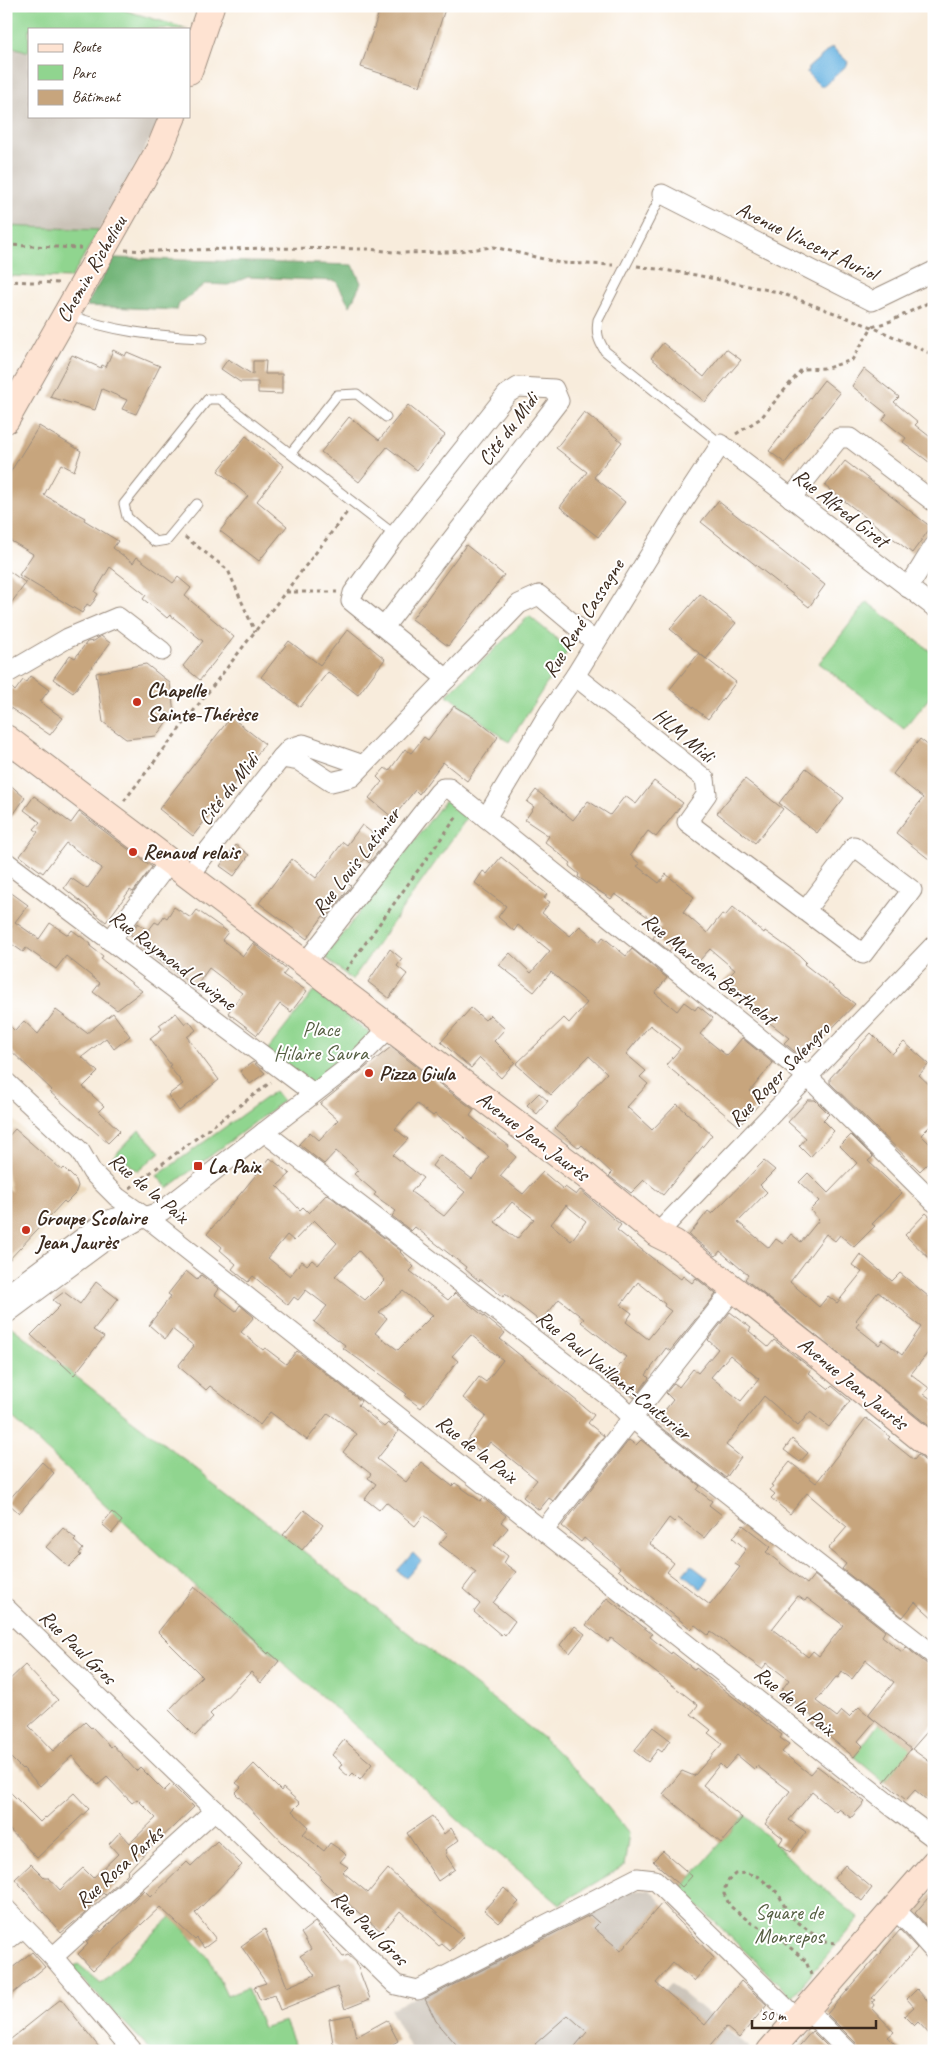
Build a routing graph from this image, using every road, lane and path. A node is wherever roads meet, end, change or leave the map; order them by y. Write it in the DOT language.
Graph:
graph roads {
  1 [pos="211,6"];
  2 [pos="190,68"];
  3 [pos="172,118"];
  4 [pos="662,194"];
  5 [pos="6,245"];
  6 [pos="102,250"];
  7 [pos="626,265"];
  8 [pos="934,271"];
  9 [pos="6,281"];
  10 [pos="80,287"];
  11 [pos="934,300"];
  12 [pos="65,313"];
  13 [pos="872,327"];
  14 [pos="203,338"];
  15 [pos="934,355"];
  16 [pos="386,417"];
  17 [pos="6,420"];
  18 [pos="721,444"];
  19 [pos="291,453"];
  20 [pos="791,498"];
  21 [pos="934,502"];
  22 [pos="355,503"];
  23 [pos="197,504"];
  24 [pos="175,530"];
  25 [pos="395,535"];
  26 [pos="934,546"];
  27 [pos="908,588"];
  28 [pos="285,592"];
  29 [pos="353,592"];
  30 [pos="934,607"];
  31 [pos="384,628"];
  32 [pos="255,632"];
  33 [pos="595,642"];
  34 [pos="162,651"];
  35 [pos="6,674"];
  36 [pos="575,676"];
  37 [pos="447,679"];
  38 [pos="6,738"];
  39 [pos="281,758"];
  40 [pos="363,765"];
  41 [pos="443,788"];
  42 [pos="467,803"];
  43 [pos="111,817"];
  44 [pos="486,818"];
  45 [pos="6,862"];
  46 [pos="179,868"];
  47 [pos="805,911"];
  48 [pos="110,941"];
  49 [pos="930,956"];
  50 [pos="305,963"];
  51 [pos="335,984"];
  52 [pos="390,1027"];
  53 [pos="285,1072"];
  54 [pos="808,1077"];
  55 [pos="6,1082"];
  56 [pos="313,1093"];
  57 [pos="264,1132"];
  58 [pos="117,1197"];
  59 [pos="934,1202"];
  60 [pos="144,1217"];
  61 [pos="657,1234"];
  62 [pos="734,1290"];
  63 [pos="6,1295"];
  64 [pos="6,1314"];
  65 [pos="633,1419"];
  66 [pos="933,1447"];
  67 [pos="544,1530"];
  68 [pos="6,1608"];
  69 [pos="934,1655"];
  70 [pos="215,1810"];
  71 [pos="934,1838"];
  72 [pos="934,1863"];
  73 [pos="6,1909"];
  74 [pos="894,1910"];
  75 [pos="24,1927"];
  76 [pos="6,1942"];
  77 [pos="843,1945"];
  78 [pos="934,1951"];
  79 [pos="53,1957"];
  80 [pos="813,1979"];
  81 [pos="802,2014"];
  82 [pos="133,2051"];
  83 [pos="770,2051"];
  84 [pos="848,2051"];
  1 -- 2 [label="street"];
  3 -- 6 [label="street, Chemin Richelieu"];
  4 -- 7 [label="lane"];
  4 -- 8 [label="street, Avenue Vincent Auriol"];
  5 -- 6 [label="path"];
  6 -- 7 [label="path"];
  6 -- 10 [label="street, Chemin Richelieu"];
  7 -- 13 [label="path"];
  7 -- 18 [label="lane"];
  9 -- 10 [label="path"];
  10 -- 12 [label="street, Chemin Richelieu"];
  11 -- 13 [label="path"];
  12 -- 14 [label="lane"];
  12 -- 17 [label="street, Chemin Richelieu"];
  13 -- 15 [label="path"];
  13 -- 18 [label="path"];
  16 -- 19 [label="lane"];
  18 -- 20 [label="street, Rue Alfred Giret"];
  18 -- 33 [label="street, Rue René Cassagne"];
  19 -- 22 [label="lane"];
  19 -- 24 [label="lane"];
  20 -- 21 [label="street"];
  20 -- 27 [label="street, Rue Alfred Giret"];
  22 -- 25 [label="lane"];
  22 -- 28 [label="path"];
  23 -- 24 [label="lane"];
  24 -- 32 [label="path"];
  25 -- 29 [label="street, Cité du Midi"];
  25 -- 31 [label="street, Cité du Midi"];
  26 -- 27 [label="street"];
  27 -- 30 [label="street, Rue Alfred Giret"];
  28 -- 29 [label="path"];
  28 -- 32 [label="path"];
  29 -- 31 [label="street"];
  31 -- 37 [label="street"];
  32 -- 43 [label="path"];
  33 -- 36 [label="street, Rue René Cassagne"];
  33 -- 37 [label="street, Cité du Midi"];
  34 -- 35 [label="street"];
  36 -- 44 [label="street, Rue René Cassagne"];
  36 -- 47 [label="street, HLM Midi"];
  37 -- 40 [label="street, Cité du Midi"];
  38 -- 43 [label="street, Avenue Jean Jaurès"];
  39 -- 40 [label="street"];
  39 -- 40 [label="street, Cité du Midi"];
  39 -- 46 [label="street, Cité du Midi"];
  41 -- 42 [label="street, Rue Marcelin Berthelot"];
  41 -- 50 [label="street, Rue Louis Latimier"];
  42 -- 44 [label="street, Rue Marcelin Berthelot"];
  42 -- 51 [label="path"];
  43 -- 46 [label="street, Avenue Jean Jaurès"];
  44 -- 54 [label="street, Rue Marcelin Berthelot"];
  45 -- 48 [label="street, Rue Raymond Lavigne"];
  46 -- 48 [label="street, Cité du Midi"];
  46 -- 50 [label="street, Avenue Jean Jaurès"];
  47 -- 47 [label="street, HLM Midi"];
  48 -- 53 [label="street, Rue Raymond Lavigne"];
  49 -- 54 [label="street, Rue Roger Salengro"];
  50 -- 51 [label="street, Avenue Jean Jaurès"];
  51 -- 52 [label="street, Avenue Jean Jaurès"];
  52 -- 56 [label="street"];
  52 -- 61 [label="street, Avenue Jean Jaurès"];
  53 -- 56 [label="street, Rue Raymond Lavigne"];
  53 -- 58 [label="path"];
  54 -- 59 [label="street, Rue Marcelin Berthelot"];
  54 -- 61 [label="street, Rue Roger Salengro"];
  55 -- 58 [label="street, Rue de la Paix"];
  56 -- 57 [label="street"];
  57 -- 60 [label="street"];
  57 -- 65 [label="street, Rue Paul Vaillant-Couturier"];
  58 -- 60 [label="street, Rue de la Paix"];
  60 -- 63 [label="street"];
  60 -- 64 [label="street"];
  60 -- 67 [label="street, Rue de la Paix"];
  61 -- 62 [label="street, Avenue Jean Jaurès"];
  62 -- 65 [label="street"];
  62 -- 66 [label="street, Avenue Jean Jaurès"];
  65 -- 67 [label="street"];
  65 -- 69 [label="street, Rue Paul Vaillant-Couturier"];
  67 -- 71 [label="street, Rue de la Paix"];
  68 -- 70 [label="street, Rue Paul Gros"];
  70 -- 79 [label="street, Rue Rosa Parks"];
  70 -- 81 [label="street, Rue Paul Gros"];
  72 -- 74 [label="street"];
  73 -- 75 [label="street"];
  74 -- 78 [label="street"];
  74 -- 81 [label="street"];
  75 -- 76 [label="street"];
  75 -- 79 [label="street"];
  77 -- 80 [label="path"];
  79 -- 82 [label="street"];
  81 -- 83 [label="street"];
  81 -- 84 [label="street, Rue Paul Gros"];
}
